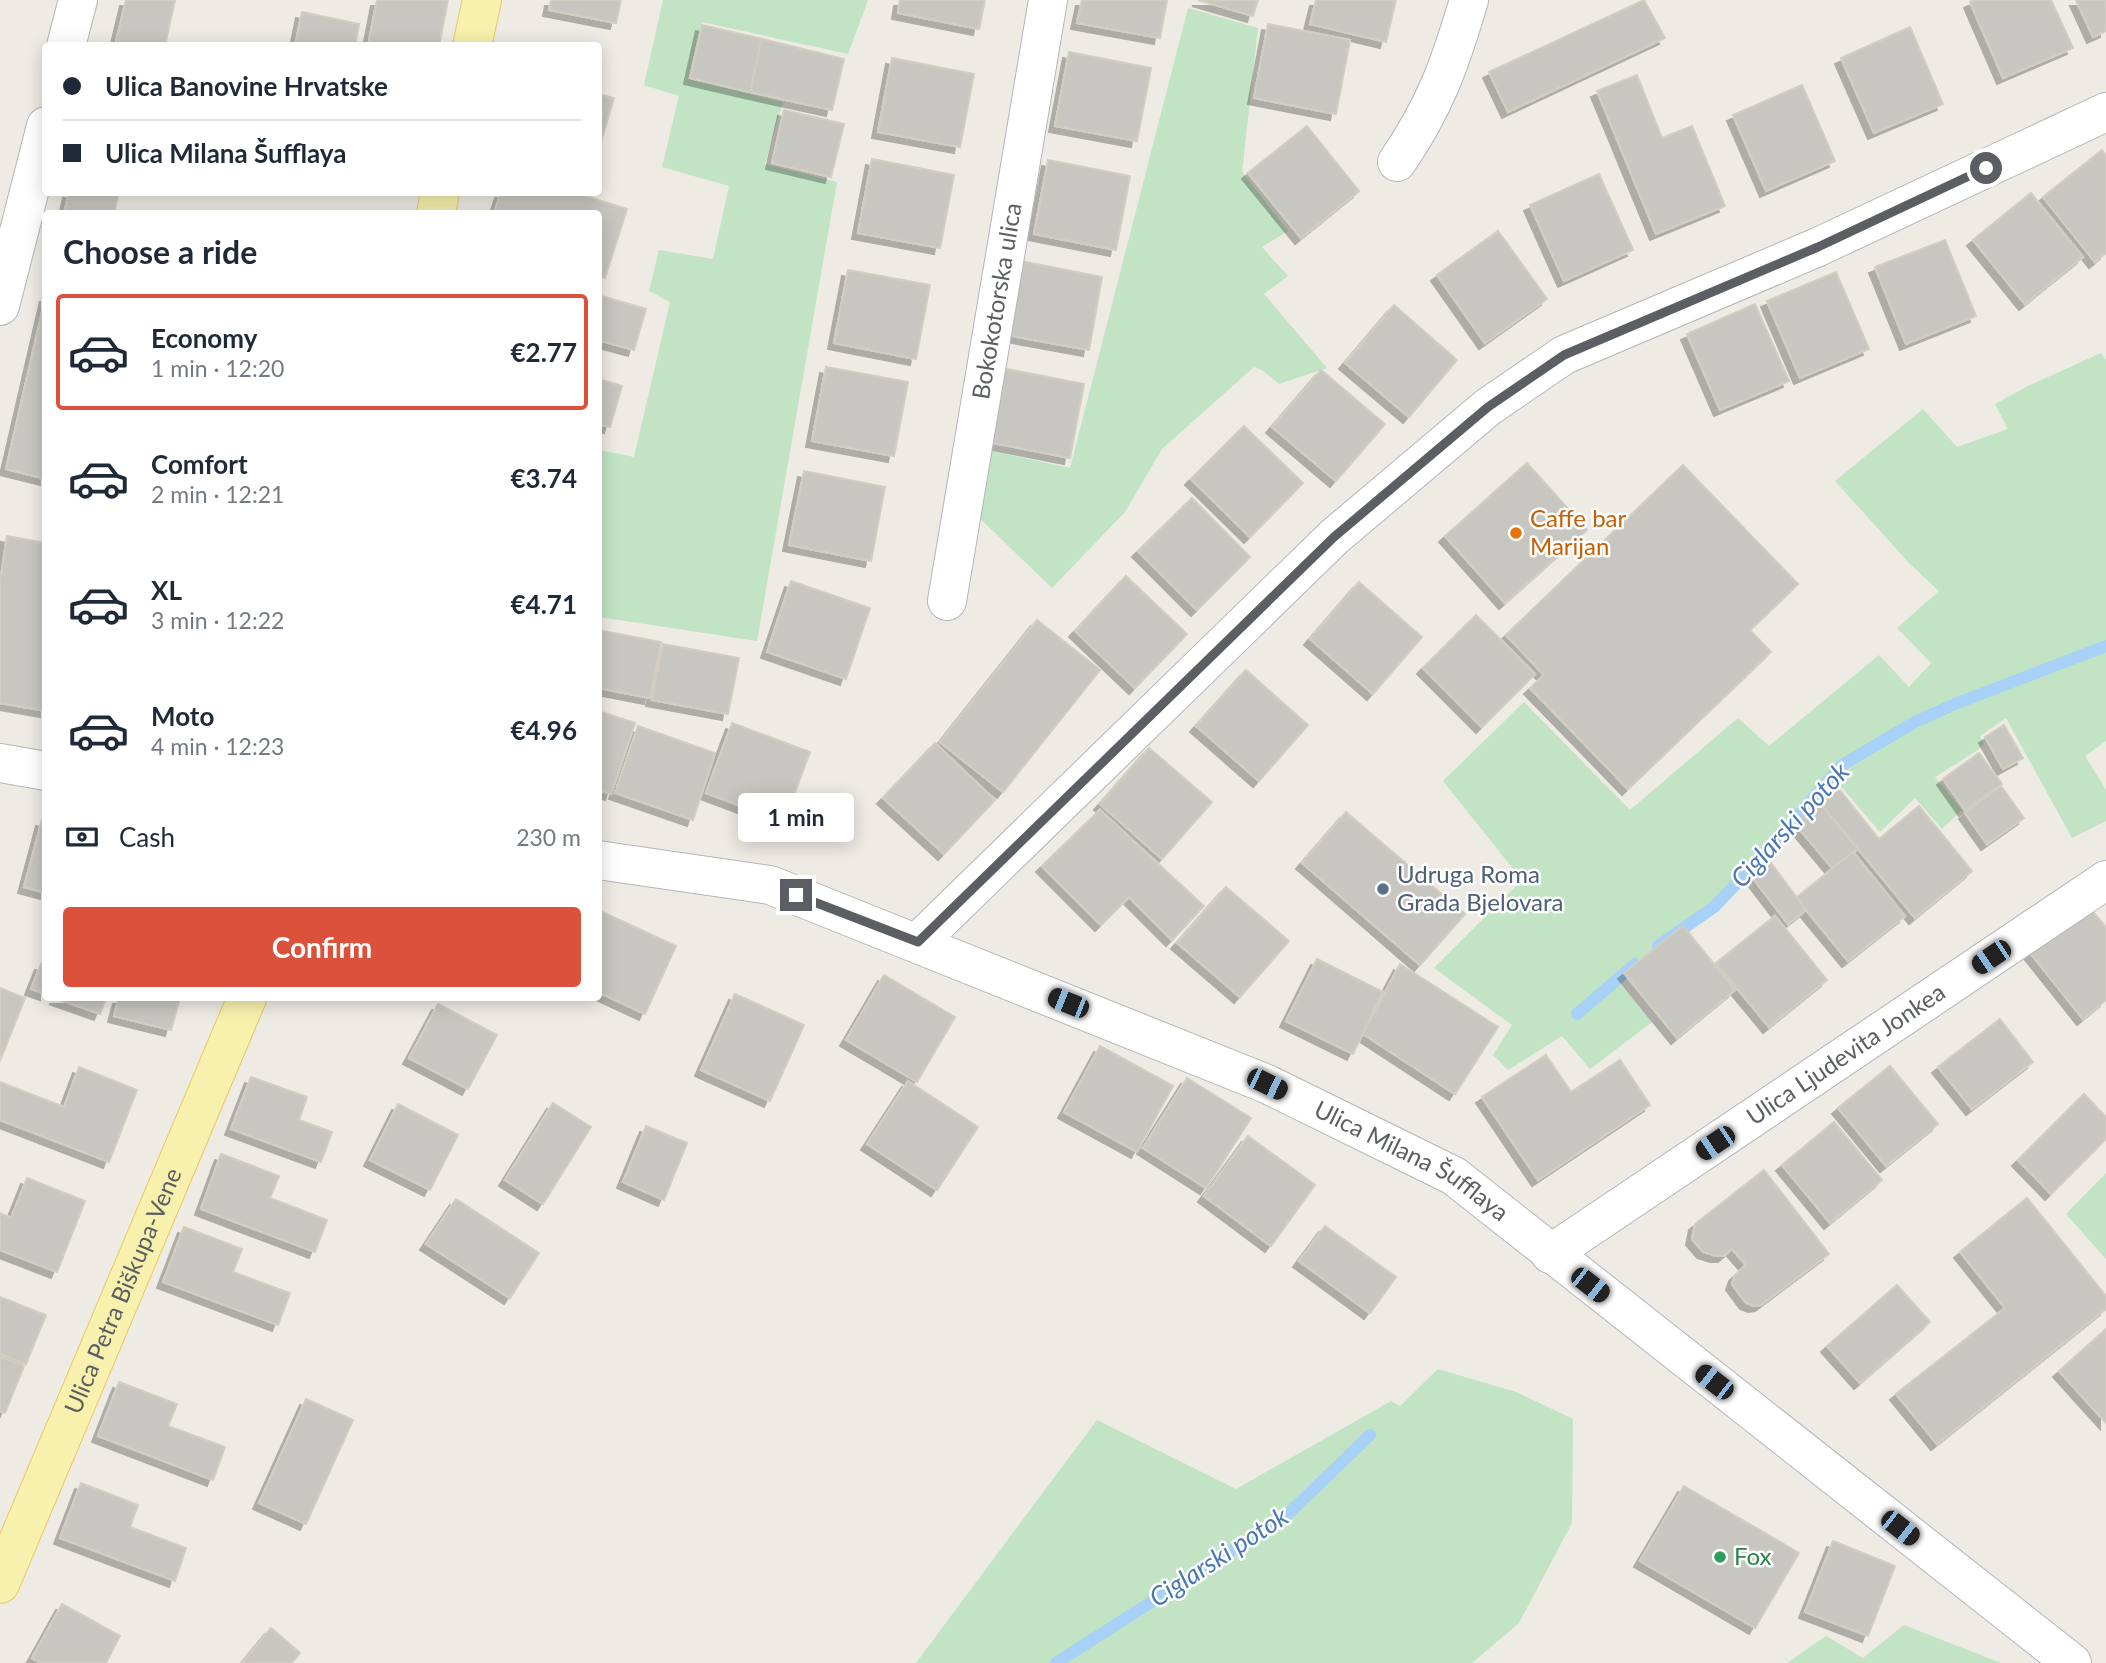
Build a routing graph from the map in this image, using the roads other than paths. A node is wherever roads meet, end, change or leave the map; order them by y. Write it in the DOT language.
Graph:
graph roads {
  1 [pos="78,0"];
  2 [pos="482,0"];
  3 [pos="1048,0"];
  4 [pos="1469,0"];
  5 [pos="67,42"];
  6 [pos="473,42"];
  7 [pos="2106,112"];
  8 [pos="42,143"];
  9 [pos="1397,162"];
  10 [pos="0,306"];
  11 [pos="947,601"];
  12 [pos="0,763"];
  13 [pos="42,770"];
  14 [pos="602,861"];
  15 [pos="2106,880"];
  16 [pos="918,942"];
  17 [pos="246,1001"];
  18 [pos="1550,1254"];
  19 [pos="0,1584"];
  20 [pos="2072,1663"];
  1 -- 5 [label="street"];
  2 -- 6 [label="main road"];
  3 -- 11 [label="street, Bokokotorska ulica"];
  4 -- 9 [label="street"];
  7 -- 16 [label="street"];
  8 -- 10 [label="street"];
  12 -- 13 [label="street"];
  14 -- 16 [label="street, Ulica Milana Šufflaya"];
  15 -- 18 [label="street, Ulica Ljudevita Jonkea"];
  16 -- 18 [label="street, Ulica Milana Šufflaya"];
  17 -- 19 [label="main road, Ulica Petra Biškupa-Vene"];
  18 -- 20 [label="street, Ulica Milana Šufflaya"];
}
